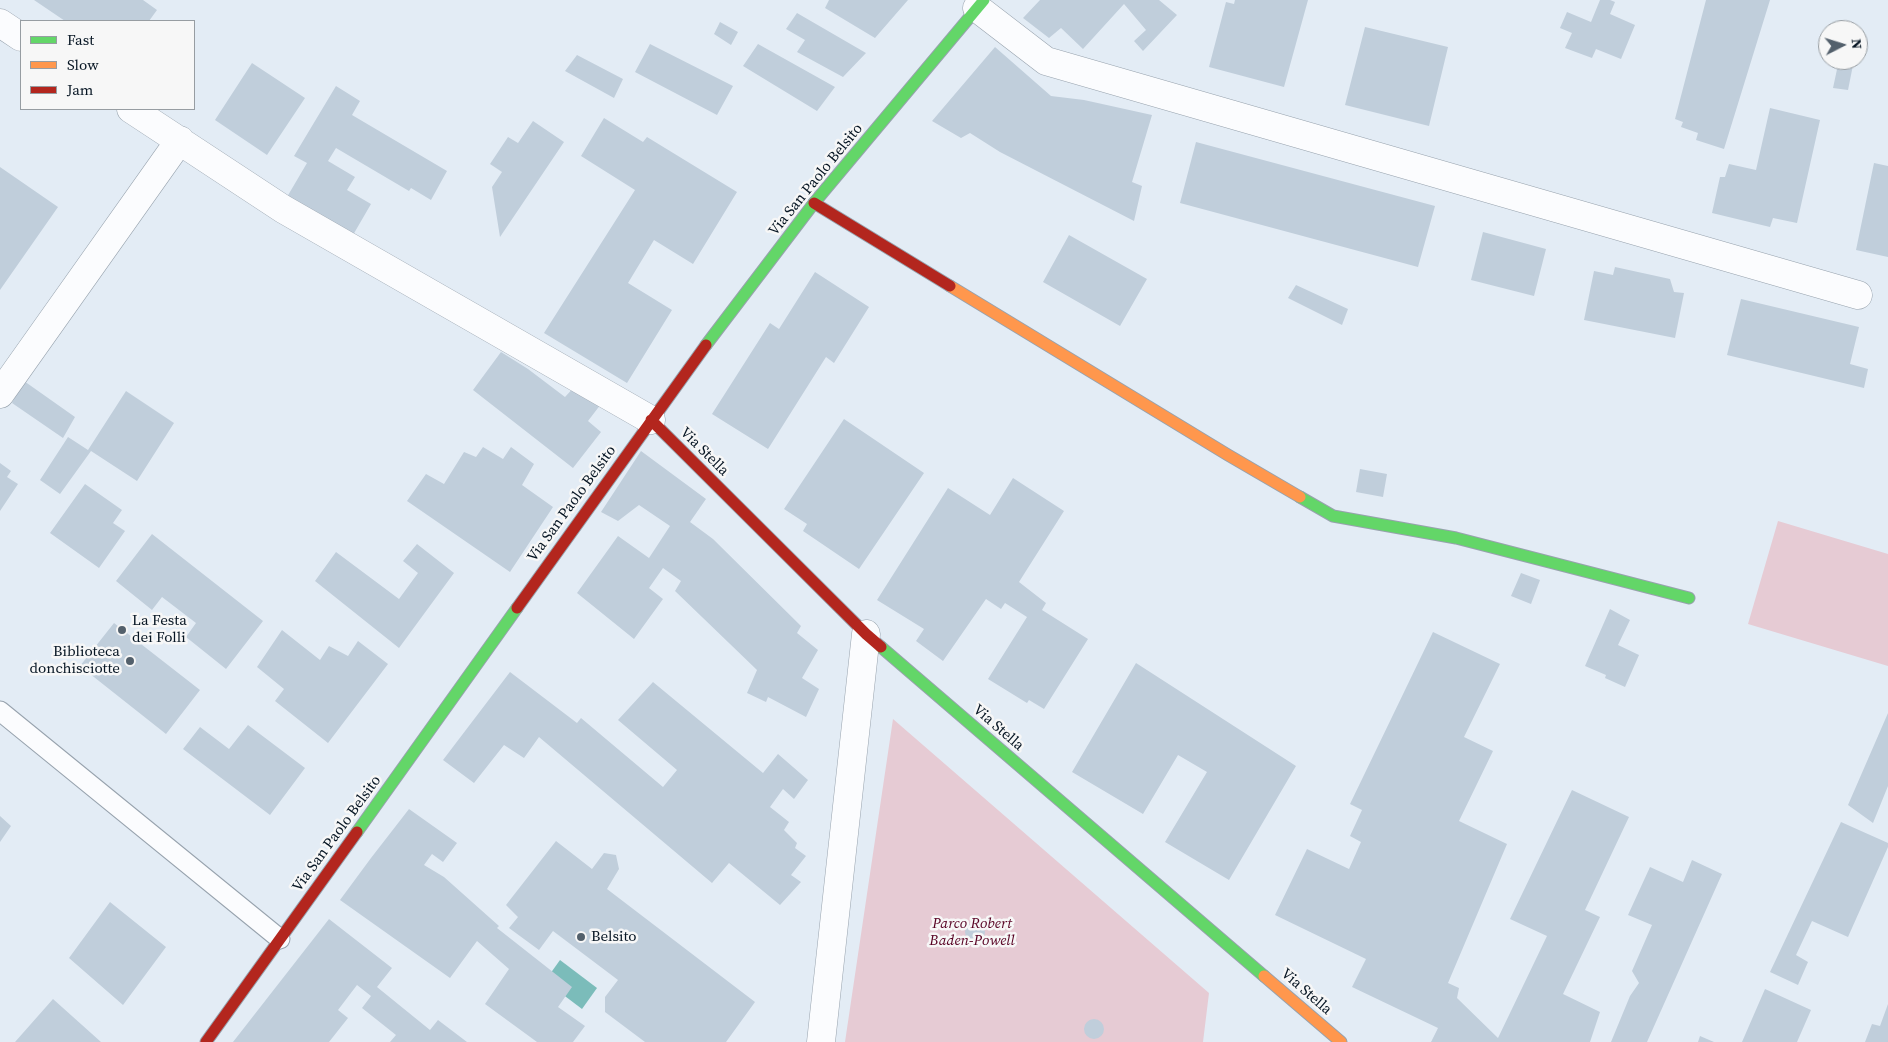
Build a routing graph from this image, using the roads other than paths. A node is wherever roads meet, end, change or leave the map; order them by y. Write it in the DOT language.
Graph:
graph roads {
  1 [pos="981,4"];
  2 [pos="0,23"];
  3 [pos="20,36"];
  4 [pos="133,110"];
  5 [pos="180,140"];
  6 [pos="814,203"];
  7 [pos="1858,294"];
  8 [pos="0,394"];
  9 [pos="651,420"];
  10 [pos="1689,598"];
  11 [pos="866,634"];
  12 [pos="0,711"];
  13 [pos="280,939"];
  14 [pos="206,1042"];
  15 [pos="821,1042"];
  16 [pos="1341,1042"];
  1 -- 6 [label="street, Via San Paolo Belsito"];
  1 -- 7 [label="street"];
  2 -- 3 [label="street"];
  4 -- 5 [label="street"];
  5 -- 8 [label="street"];
  5 -- 9 [label="street"];
  6 -- 9 [label="street, Via San Paolo Belsito"];
  6 -- 10 [label="street"];
  9 -- 11 [label="street, Via Stella"];
  9 -- 13 [label="street, Via San Paolo Belsito"];
  11 -- 15 [label="street"];
  11 -- 16 [label="street, Via Stella"];
  12 -- 13 [label="lane"];
  13 -- 14 [label="street, Via San Paolo Belsito"];
}
